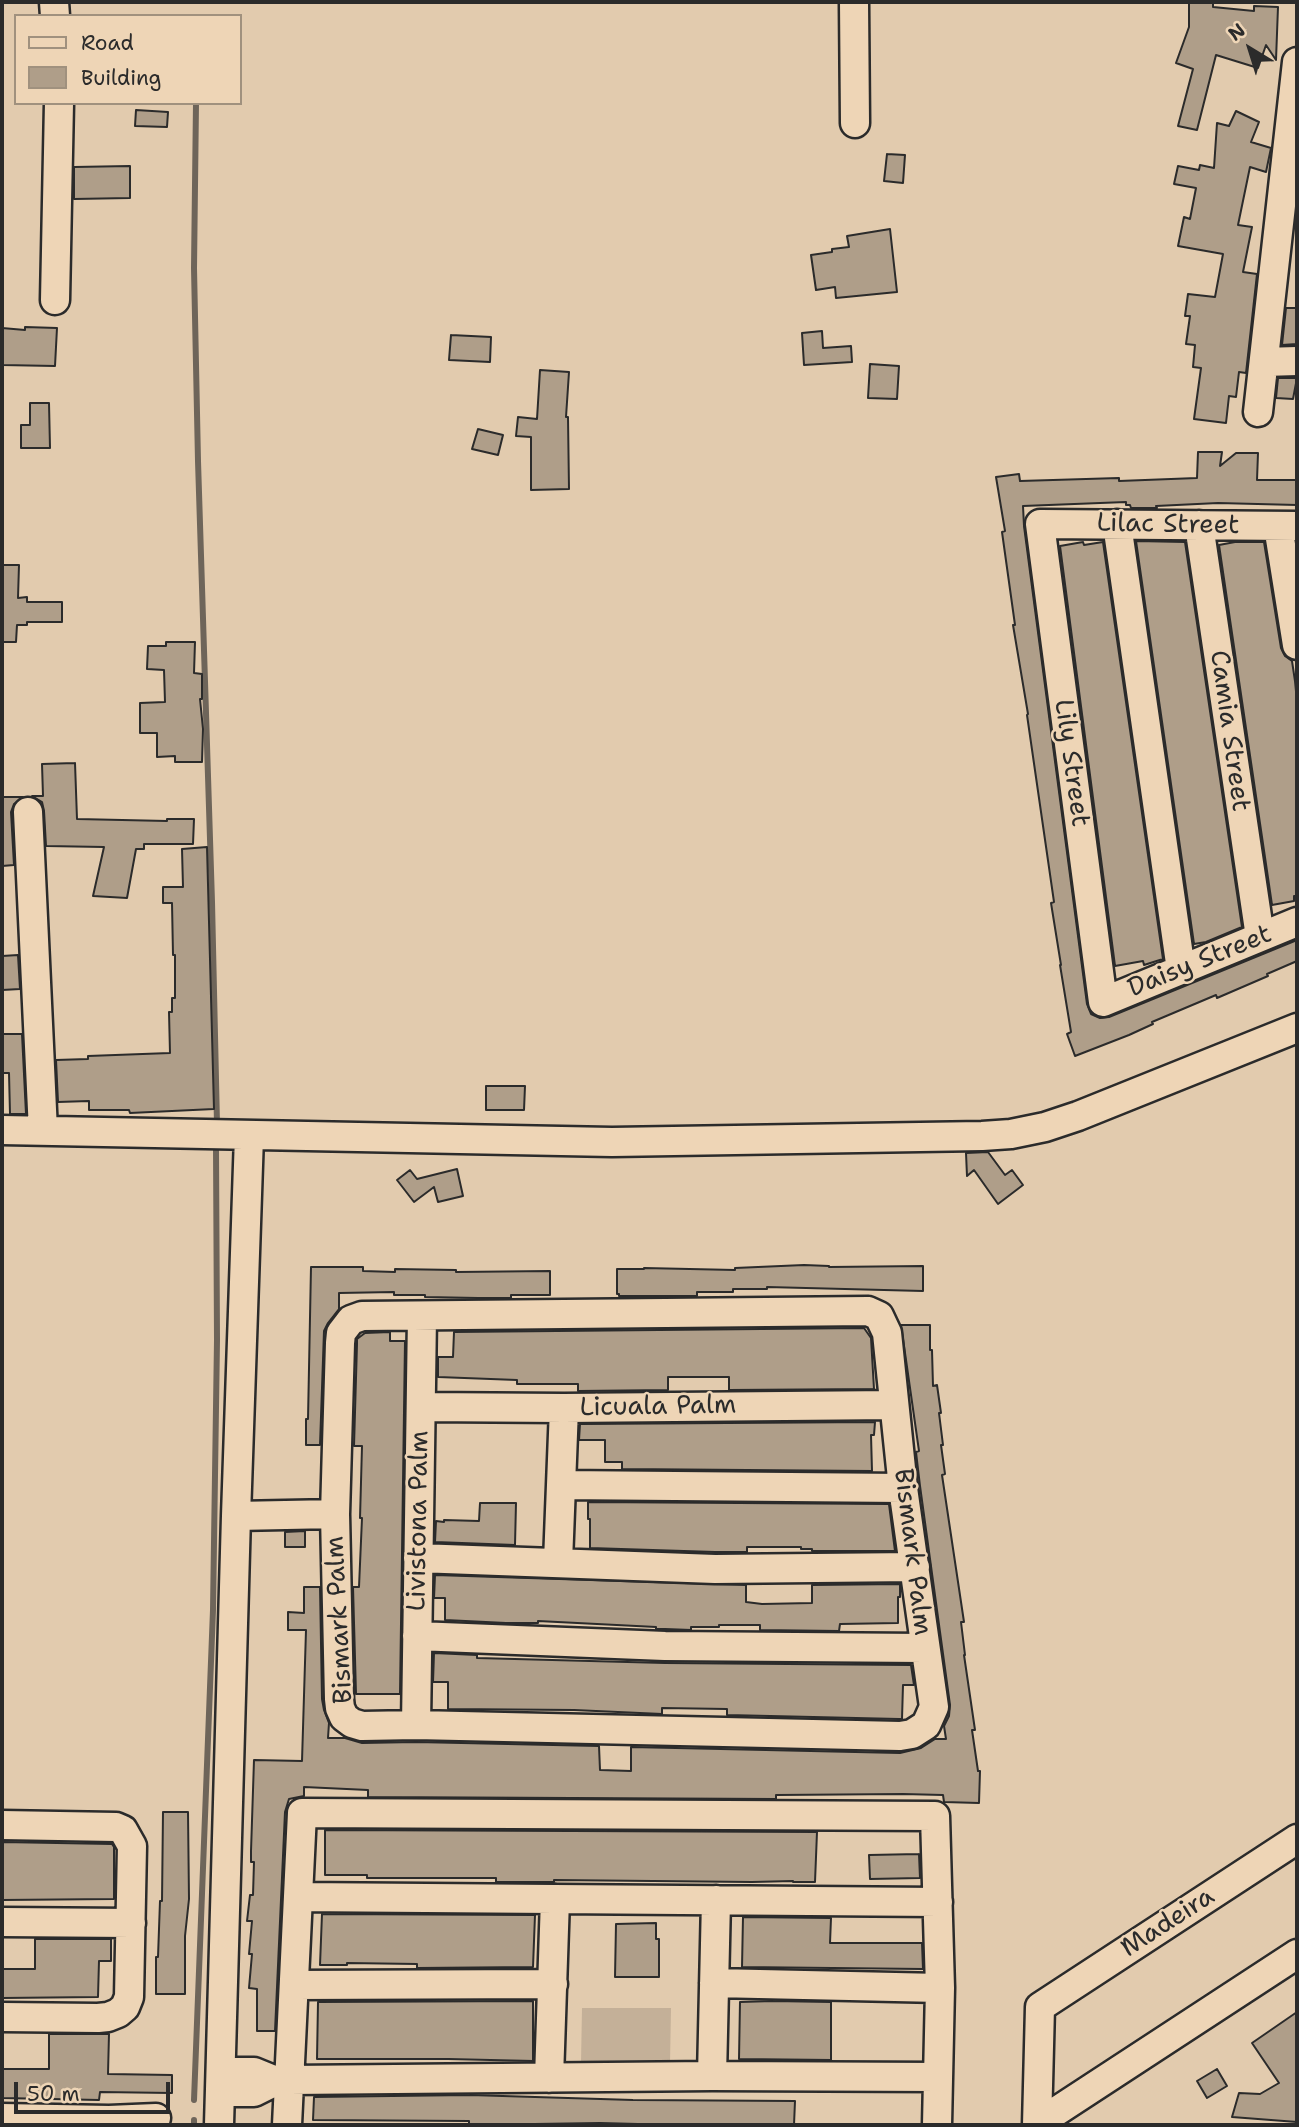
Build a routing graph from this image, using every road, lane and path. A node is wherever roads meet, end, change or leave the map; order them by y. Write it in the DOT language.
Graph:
graph roads {
  1 [pos="854,2"];
  2 [pos="1297,62"];
  3 [pos="59,105"];
  4 [pos="855,123"];
  5 [pos="55,300"];
  6 [pos="1297,361"];
  7 [pos="1264,362"];
  8 [pos="1258,412"];
  9 [pos="1040,524"];
  10 [pos="1117,524"];
  11 [pos="1199,525"];
  12 [pos="1288,526"];
  13 [pos="1297,645"];
  14 [pos="28,812"];
  15 [pos="1297,922"];
  16 [pos="1260,937"];
  17 [pos="1181,970"];
  18 [pos="1103,1002"];
  19 [pos="1297,1028"];
  20 [pos="2,1130"];
  21 [pos="43,1131"];
  22 [pos="249,1136"];
  23 [pos="422,1316"];
  24 [pos="894,1405"];
  25 [pos="422,1407"];
  26 [pos="564,1408"];
  27 [pos="561,1485"];
  28 [pos="902,1488"];
  29 [pos="335,1514"];
  30 [pos="236,1516"];
  31 [pos="418,1558"];
  32 [pos="558,1562"];
  33 [pos="915,1567"];
  34 [pos="417,1636"];
  35 [pos="924,1648"];
  36 [pos="416,1725"];
  37 [pos="2,1825"];
  38 [pos="1297,1839"];
  39 [pos="298,1897"];
  40 [pos="555,1899"];
  41 [pos="716,1900"];
  42 [pos="938,1902"];
  43 [pos="2,1922"];
  44 [pos="131,1923"];
  45 [pos="1297,1954"];
  46 [pos="714,1983"];
  47 [pos="553,1984"];
  48 [pos="294,1986"];
  49 [pos="940,1988"];
  50 [pos="2,2017"];
  51 [pos="712,2076"];
  52 [pos="938,2077"];
  53 [pos="549,2078"];
  54 [pos="283,2081"];
  55 [pos="220,2082"];
  56 [pos="2,2118"];
  57 [pos="156,2118"];
  58 [pos="109,2123"];
  59 [pos="219,2125"];
  60 [pos="288,2125"];
  61 [pos="937,2125"];
  62 [pos="1037,2125"];
  1 -- 4 [label="street"];
  2 -- 7 [label="street"];
  3 -- 5 [label="street"];
  6 -- 7 [label="street"];
  7 -- 8 [label="street"];
  9 -- 10 [label="street, Lilac Street"];
  9 -- 18 [label="street, Lily Street"];
  10 -- 11 [label="street, Lilac Street"];
  10 -- 17 [label="street"];
  11 -- 12 [label="street, Lilac Street"];
  11 -- 16 [label="street, Camia Street"];
  12 -- 13 [label="street"];
  14 -- 21 [label="street"];
  15 -- 16 [label="street, Daisy Street"];
  16 -- 17 [label="street, Daisy Street"];
  17 -- 18 [label="street, Daisy Street"];
  19 -- 22 [label="street"];
  20 -- 21 [label="street"];
  21 -- 22 [label="street"];
  22 -- 30 [label="street"];
  23 -- 24 [label="street, Bismark Palm"];
  23 -- 25 [label="street, Livistona Palm"];
  23 -- 29 [label="street, Bismark Palm"];
  24 -- 26 [label="street, Licuala Palm"];
  24 -- 28 [label="street, Bismark Palm"];
  25 -- 26 [label="street, Licuala Palm"];
  25 -- 31 [label="street, Livistona Palm"];
  26 -- 27 [label="street"];
  27 -- 28 [label="street"];
  27 -- 32 [label="street"];
  28 -- 33 [label="street, Bismark Palm"];
  29 -- 30 [label="street"];
  29 -- 36 [label="street, Bismark Palm"];
  30 -- 55 [label="street"];
  31 -- 32 [label="street"];
  31 -- 34 [label="street, Livistona Palm"];
  32 -- 33 [label="street"];
  33 -- 35 [label="street, Bismark Palm"];
  34 -- 35 [label="street"];
  34 -- 36 [label="street, Livistona Palm"];
  35 -- 36 [label="street, Bismark Palm"];
  37 -- 44 [label="street"];
  38 -- 62 [label="street, Madeira"];
  39 -- 40 [label="street"];
  39 -- 42 [label="street"];
  39 -- 48 [label="street"];
  40 -- 41 [label="street"];
  40 -- 47 [label="street"];
  41 -- 42 [label="street"];
  41 -- 46 [label="street"];
  42 -- 49 [label="street"];
  43 -- 44 [label="street"];
  44 -- 50 [label="street"];
  45 -- 62 [label="street"];
  46 -- 49 [label="street"];
  46 -- 51 [label="street"];
  47 -- 48 [label="street"];
  47 -- 53 [label="street"];
  48 -- 54 [label="street"];
  49 -- 52 [label="street"];
  51 -- 52 [label="street"];
  51 -- 53 [label="street"];
  52 -- 61 [label="street"];
  53 -- 54 [label="street"];
  54 -- 55 [label="street"];
  54 -- 60 [label="street"];
  55 -- 59 [label="street"];
  56 -- 58 [label="street"];
  57 -- 58 [label="street"];
}
